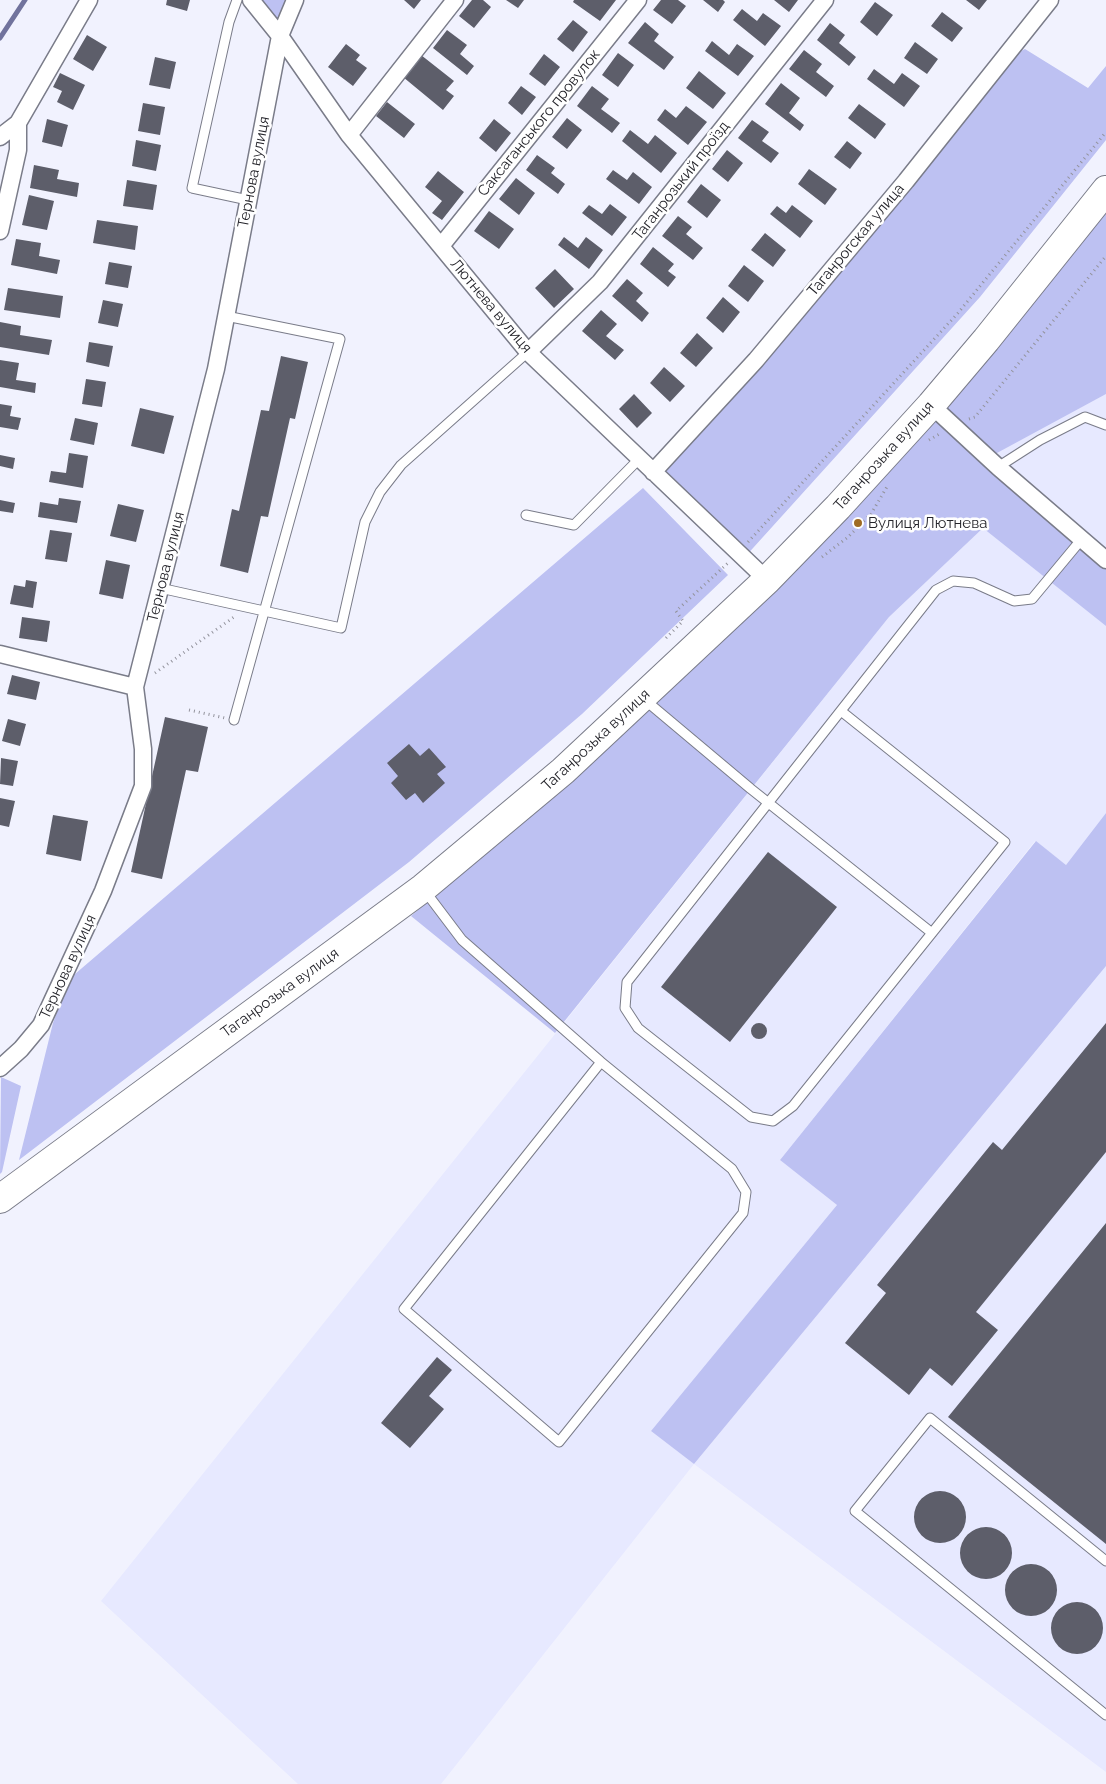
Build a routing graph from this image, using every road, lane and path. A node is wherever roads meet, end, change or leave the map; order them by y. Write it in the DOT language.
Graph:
graph roads {
  1 [pos="89,0"];
  2 [pos="237,0"];
  3 [pos="251,0"];
  4 [pos="296,0"];
  5 [pos="455,0"];
  6 [pos="638,0"];
  7 [pos="825,0"];
  8 [pos="1050,0"];
  9 [pos="280,36"];
  10 [pos="18,123"];
  11 [pos="1106,132"];
  12 [pos="349,135"];
  13 [pos="0,137"];
  14 [pos="1106,190"];
  15 [pos="248,200"];
  16 [pos="0,231"];
  17 [pos="441,246"];
  18 [pos="1106,256"];
  19 [pos="226,316"];
  20 [pos="528,352"];
  21 [pos="930,405"];
  22 [pos="1106,425"];
  23 [pos="954,426"];
  24 [pos="923,446"];
  25 [pos="639,459"];
  26 [pos="998,467"];
  27 [pos="653,472"];
  28 [pos="893,478"];
  29 [pos="526,515"];
  30 [pos="1081,540"];
  31 [pos="738,553"];
  32 [pos="817,560"];
  33 [pos="1106,560"];
  34 [pos="767,580"];
  35 [pos="160,588"];
  36 [pos="247,607"];
  37 [pos="264,611"];
  38 [pos="666,638"];
  39 [pos="0,654"];
  40 [pos="134,688"];
  41 [pos="642,698"];
  42 [pos="189,710"];
  43 [pos="841,711"];
  44 [pos="234,720"];
  45 [pos="768,803"];
  46 [pos="423,888"];
  47 [pos="932,933"];
  48 [pos="601,1062"];
  49 [pos="0,1068"];
  50 [pos="0,1199"];
  51 [pos="1106,1561"];
  52 [pos="1106,1714"];
  1 -- 10 [label="street"];
  2 -- 15 [label="lane"];
  3 -- 9 [label="street, Лютнева вулиця"];
  4 -- 9 [label="street, Тернова вулиця"];
  5 -- 12 [label="street"];
  6 -- 17 [label="street, Саксаганського провулок"];
  7 -- 20 [label="street, Таганрозький проїзд"];
  8 -- 27 [label="street, Таганрогская улица"];
  9 -- 12 [label="street, Лютнева вулиця"];
  9 -- 15 [label="street, Тернова вулиця"];
  10 -- 13 [label="street"];
  10 -- 16 [label="street"];
  11 -- 31 [label="path"];
  12 -- 17 [label="street, Лютнева вулиця"];
  14 -- 21 [label="highway, Таганрозька вулиця"];
  15 -- 19 [label="street, Тернова вулиця"];
  17 -- 20 [label="street, Лютнева вулиця"];
  18 -- 23 [label="path"];
  19 -- 35 [label="street, Тернова вулиця"];
  19 -- 37 [label="lane"];
  20 -- 25 [label="street, Лютнева вулиця"];
  20 -- 37 [label="lane"];
  21 -- 23 [label="street"];
  21 -- 34 [label="highway, Таганрозька вулиця"];
  22 -- 26 [label="lane"];
  23 -- 24 [label="path"];
  23 -- 26 [label="street"];
  25 -- 27 [label="street, Лютнева вулиця"];
  25 -- 29 [label="lane"];
  26 -- 30 [label="street"];
  27 -- 31 [label="street, Лютнева вулиця"];
  28 -- 32 [label="path"];
  30 -- 33 [label="street"];
  30 -- 43 [label="lane"];
  31 -- 34 [label="street, Лютнева вулиця"];
  31 -- 38 [label="path"];
  34 -- 41 [label="highway, Таганрозька вулиця"];
  35 -- 36 [label="lane"];
  35 -- 40 [label="street, Тернова вулиця"];
  36 -- 37 [label="lane"];
  36 -- 40 [label="path"];
  37 -- 44 [label="lane"];
  39 -- 40 [label="street"];
  40 -- 49 [label="street, Тернова вулиця"];
  41 -- 45 [label="lane"];
  41 -- 46 [label="highway, Таганрозька вулиця"];
  42 -- 44 [label="path"];
  43 -- 45 [label="lane"];
  43 -- 47 [label="lane"];
  45 -- 47 [label="lane"];
  45 -- 47 [label="lane"];
  46 -- 48 [label="lane"];
  46 -- 50 [label="highway, Таганрозька вулиця"];
  48 -- 48 [label="lane"];
  51 -- 52 [label="lane"];
}
